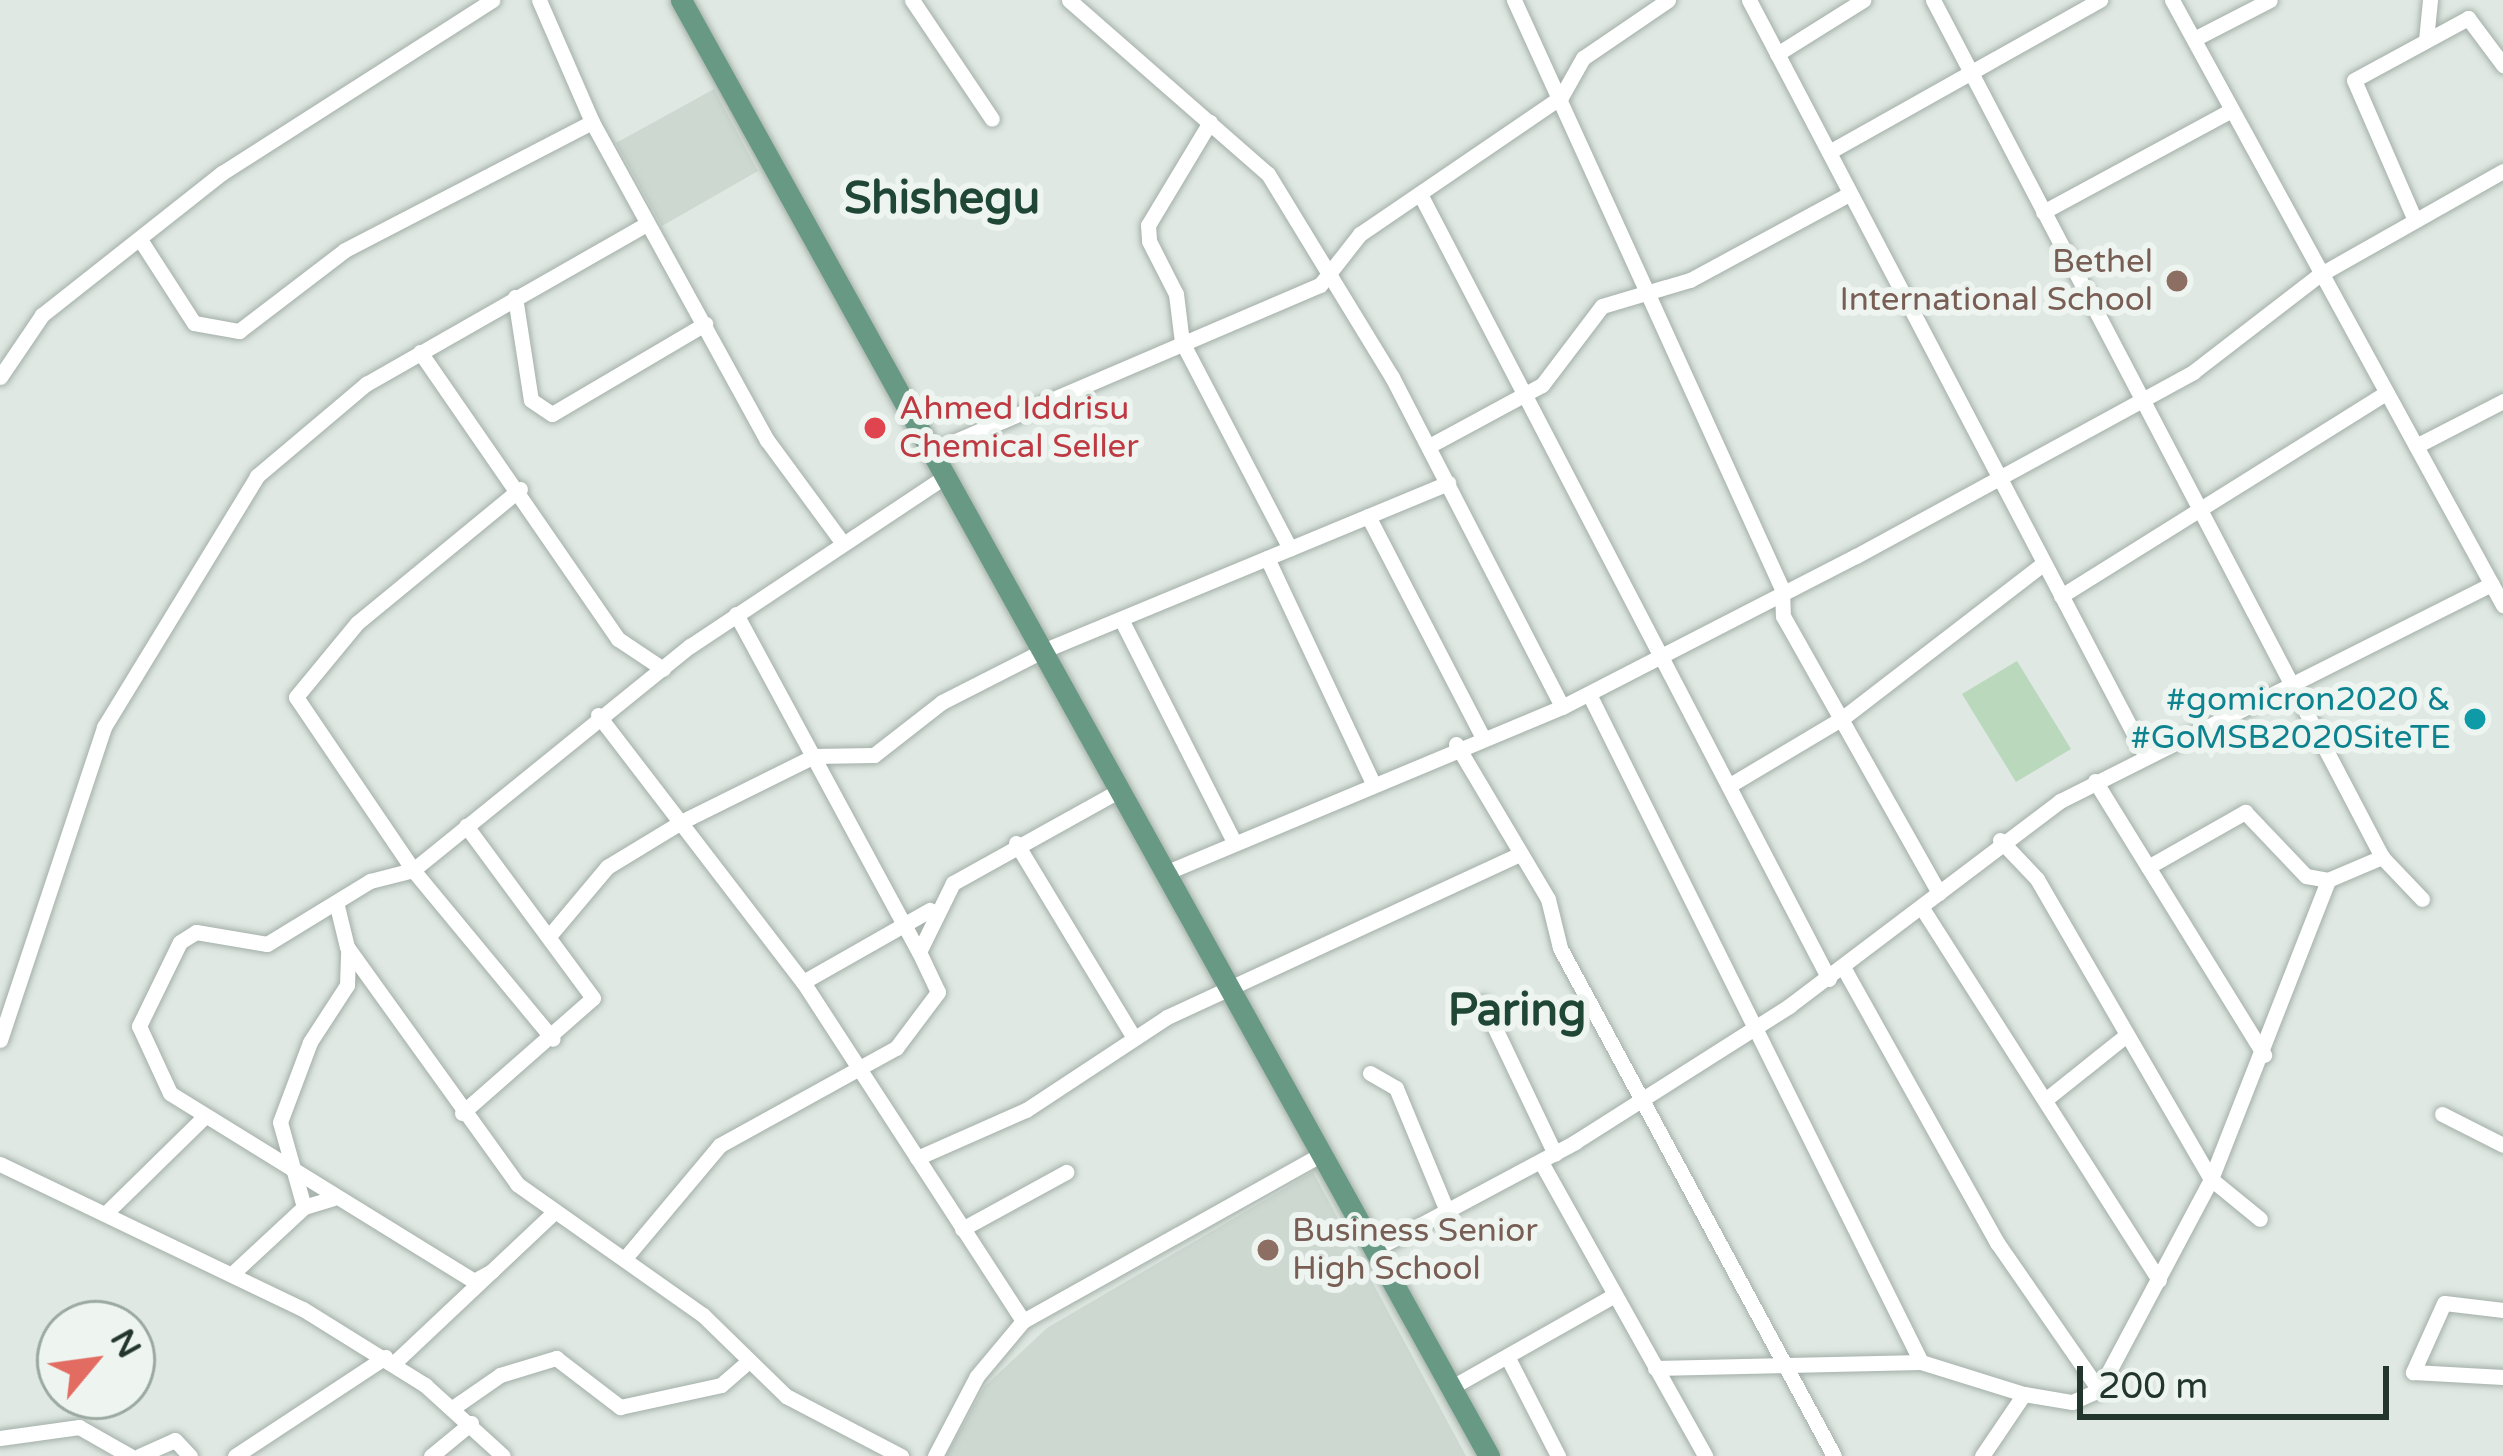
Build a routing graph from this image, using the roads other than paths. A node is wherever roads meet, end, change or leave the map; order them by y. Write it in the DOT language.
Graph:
graph roads {
  1 [pos="492,0"];
  2 [pos="539,0"];
  3 [pos="681,0"];
  4 [pos="912,0"];
  5 [pos="1069,0"];
  6 [pos="1514,0"];
  7 [pos="1668,0"];
  8 [pos="1749,0"];
  9 [pos="1863,0"];
  10 [pos="1933,0"];
  11 [pos="2099,0"];
  12 [pos="2172,0"];
  13 [pos="2270,0"];
  14 [pos="2429,0"];
  15 [pos="2194,39"];
  16 [pos="2426,40"];
  17 [pos="1777,54"];
  18 [pos="2503,65"];
  19 [pos="1972,73"];
  20 [pos="1561,98"];
  21 [pos="2230,111"];
  22 [pos="992,118"];
  23 [pos="592,122"];
  24 [pos="1210,122"];
  25 [pos="1829,152"];
  26 [pos="2503,171"];
  27 [pos="1420,194"];
  28 [pos="1849,194"];
  29 [pos="2043,212"];
  30 [pos="2414,218"];
  31 [pos="647,224"];
  32 [pos="142,244"];
  33 [pos="2319,275"];
  34 [pos="1329,279"];
  35 [pos="515,297"];
  36 [pos="1643,301"];
  37 [pos="705,324"];
  38 [pos="1182,342"];
  39 [pos="420,352"];
  40 [pos="0,377"];
  41 [pos="1527,395"];
  42 [pos="2381,396"];
  43 [pos="2143,400"];
  44 [pos="2503,401"];
  45 [pos="1429,446"];
  46 [pos="2416,446"];
  47 [pos="930,452"];
  48 [pos="1998,471"];
  49 [pos="944,477"];
  50 [pos="1448,483"];
  51 [pos="520,489"];
  52 [pos="2201,506"];
  53 [pos="1368,516"];
  54 [pos="842,542"];
  55 [pos="1290,548"];
  56 [pos="1267,558"];
  57 [pos="2044,563"];
  58 [pos="2491,584"];
  59 [pos="1783,590"];
  60 [pos="2061,596"];
  61 [pos="2503,605"];
  62 [pos="736,614"];
  63 [pos="1122,621"];
  64 [pos="1040,652"];
  65 [pos="1664,657"];
  66 [pos="664,669"];
  67 [pos="2293,685"];
  68 [pos="1589,694"];
  69 [pos="1562,707"];
  70 [pos="598,715"];
  71 [pos="1844,717"];
  72 [pos="1481,734"];
  73 [pos="1456,744"];
  74 [pos="2145,754"];
  75 [pos="814,756"];
  76 [pos="1372,781"];
  77 [pos="2095,781"];
  78 [pos="1730,785"];
  79 [pos="1118,791"];
  80 [pos="681,822"];
  81 [pos="466,826"];
  82 [pos="2000,840"];
  83 [pos="1234,842"];
  84 [pos="1016,843"];
  85 [pos="1517,855"];
  86 [pos="2382,857"];
  87 [pos="2148,867"];
  88 [pos="413,870"];
  89 [pos="1165,873"];
  90 [pos="2306,876"];
  91 [pos="2328,880"];
  92 [pos="1939,892"];
  93 [pos="2422,898"];
  94 [pos="337,906"];
  95 [pos="932,908"];
  96 [pos="1922,908"];
  97 [pos="2318,917"];
  98 [pos="902,929"];
  99 [pos="550,935"];
  100 [pos="347,947"];
  101 [pos="919,952"];
  102 [pos="1843,967"];
  103 [pos="1829,979"];
  104 [pos="803,982"];
  105 [pos="1230,987"];
  106 [pos="1484,1003"];
  107 [pos="1750,1030"];
  108 [pos="1,1032"];
  109 [pos="1132,1036"];
  110 [pos="2124,1037"];
  111 [pos="553,1039"];
  112 [pos="2264,1055"];
  113 [pos="856,1071"];
  114 [pos="1370,1073"];
  115 [pos="1646,1098"];
  116 [pos="2045,1100"];
  117 [pos="462,1113"];
  118 [pos="2442,1114"];
  119 [pos="202,1120"];
  120 [pos="2503,1145"];
  121 [pos="1320,1155"];
  122 [pos="917,1158"];
  123 [pos="1548,1158"];
  124 [pos="0,1164"];
  125 [pos="1066,1172"];
  126 [pos="2211,1179"];
  127 [pos="302,1181"];
  128 [pos="333,1198"];
  129 [pos="304,1207"];
  130 [pos="107,1211"];
  131 [pos="1447,1211"];
  132 [pos="551,1215"];
  133 [pos="2260,1219"];
  134 [pos="962,1229"];
  135 [pos="1375,1249"];
  136 [pos="626,1257"];
  137 [pos="492,1271"];
  138 [pos="233,1273"];
  139 [pos="2158,1280"];
  140 [pos="474,1281"];
  141 [pos="1613,1296"];
  142 [pos="472,1299"];
  143 [pos="2503,1310"];
  144 [pos="1023,1321"];
  145 [pos="390,1360"];
  146 [pos="1788,1360"];
  147 [pos="1510,1362"];
  148 [pos="1921,1362"];
  149 [pos="746,1363"];
  150 [pos="1655,1368"];
  151 [pos="2503,1377"];
  152 [pos="1452,1387"];
  153 [pos="2099,1390"];
  154 [pos="2024,1394"];
  155 [pos="454,1407"];
  156 [pos="471,1423"];
  157 [pos="0,1438"];
  158 [pos="134,1456"];
  159 [pos="190,1456"];
  160 [pos="235,1456"];
  161 [pos="431,1456"];
  162 [pos="503,1456"];
  163 [pos="901,1456"];
  164 [pos="935,1456"];
  165 [pos="1489,1456"];
  166 [pos="1558,1456"];
  167 [pos="1705,1456"];
  168 [pos="1834,1456"];
  169 [pos="1982,1456"];
  1 -- 32 [label="street"];
  2 -- 23 [label="street"];
  3 -- 47 [label="main road"];
  4 -- 22 [label="street"];
  5 -- 24 [label="street"];
  6 -- 20 [label="street"];
  7 -- 20 [label="street"];
  8 -- 17 [label="street"];
  9 -- 17 [label="street"];
  10 -- 19 [label="street"];
  11 -- 19 [label="street"];
  12 -- 15 [label="street"];
  13 -- 15 [label="street"];
  14 -- 16 [label="street"];
  15 -- 21 [label="street"];
  16 -- 18 [label="street"];
  16 -- 30 [label="street"];
  17 -- 25 [label="street"];
  19 -- 25 [label="street"];
  19 -- 29 [label="street"];
  20 -- 27 [label="street"];
  20 -- 36 [label="street"];
  21 -- 29 [label="street"];
  21 -- 33 [label="street"];
  23 -- 31 [label="street"];
  23 -- 32 [label="street"];
  24 -- 34 [label="street"];
  24 -- 38 [label="street"];
  25 -- 28 [label="street"];
  26 -- 30 [label="street"];
  27 -- 34 [label="street"];
  27 -- 41 [label="street"];
  28 -- 36 [label="street"];
  28 -- 48 [label="street"];
  29 -- 43 [label="street"];
  30 -- 33 [label="street"];
  31 -- 35 [label="street"];
  31 -- 37 [label="street"];
  32 -- 40 [label="street"];
  33 -- 42 [label="street"];
  33 -- 43 [label="street"];
  34 -- 38 [label="street"];
  34 -- 45 [label="street"];
  35 -- 37 [label="street"];
  35 -- 39 [label="street"];
  36 -- 41 [label="street"];
  36 -- 59 [label="street"];
  37 -- 54 [label="street"];
  38 -- 47 [label="street"];
  38 -- 55 [label="street"];
  39 -- 51 [label="street"];
  39 -- 108 [label="street"];
  41 -- 45 [label="street"];
  41 -- 65 [label="street"];
  42 -- 46 [label="street"];
  42 -- 52 [label="street"];
  43 -- 48 [label="street"];
  43 -- 52 [label="street"];
  44 -- 46 [label="street"];
  45 -- 50 [label="street"];
  46 -- 58 [label="street"];
  47 -- 49 [label="main road"];
  48 -- 57 [label="street"];
  48 -- 59 [label="street"];
  49 -- 54 [label="street"];
  49 -- 64 [label="main road"];
  50 -- 53 [label="street"];
  50 -- 69 [label="street"];
  51 -- 66 [label="street"];
  51 -- 88 [label="street"];
  52 -- 60 [label="street"];
  52 -- 67 [label="street"];
  53 -- 55 [label="street"];
  53 -- 72 [label="street"];
  54 -- 62 [label="street"];
  55 -- 56 [label="street"];
  56 -- 63 [label="street"];
  56 -- 76 [label="street"];
  57 -- 60 [label="street"];
  57 -- 71 [label="street"];
  58 -- 61 [label="street"];
  58 -- 67 [label="street"];
  59 -- 65 [label="street"];
  59 -- 71 [label="street"];
  60 -- 74 [label="street"];
  62 -- 66 [label="street"];
  62 -- 75 [label="street"];
  63 -- 64 [label="street"];
  63 -- 83 [label="street"];
  64 -- 75 [label="street"];
  64 -- 79 [label="main road"];
  65 -- 68 [label="street"];
  65 -- 78 [label="street"];
  66 -- 70 [label="street"];
  67 -- 74 [label="street"];
  67 -- 86 [label="street"];
  68 -- 69 [label="street"];
  68 -- 107 [label="street"];
  69 -- 72 [label="street"];
  70 -- 80 [label="street"];
  70 -- 81 [label="street"];
  71 -- 78 [label="street"];
  71 -- 92 [label="street"];
  72 -- 73 [label="street"];
  73 -- 76 [label="street"];
  73 -- 85 [label="street"];
  74 -- 77 [label="street"];
  75 -- 80 [label="street"];
  75 -- 98 [label="street"];
  76 -- 83 [label="street"];
  77 -- 82 [label="street"];
  77 -- 87 [label="street"];
  78 -- 103 [label="street"];
  79 -- 84 [label="street"];
  79 -- 89 [label="main road"];
  80 -- 99 [label="street"];
  80 -- 104 [label="street"];
  81 -- 88 [label="street"];
  81 -- 99 [label="street"];
  82 -- 92 [label="street"];
  82 -- 110 [label="street"];
  83 -- 89 [label="street"];
  84 -- 95 [label="street"];
  84 -- 109 [label="street"];
  85 -- 105 [label="street"];
  85 -- 115 [label="street"];
  86 -- 91 [label="street"];
  86 -- 93 [label="street"];
  87 -- 90 [label="street"];
  87 -- 112 [label="street"];
  88 -- 94 [label="street"];
  88 -- 111 [label="street"];
  89 -- 105 [label="main road"];
  90 -- 91 [label="street"];
  90 -- 97 [label="street"];
  91 -- 97 [label="street"];
  92 -- 96 [label="street"];
  94 -- 100 [label="street"];
  94 -- 119 [label="street"];
  95 -- 98 [label="street"];
  95 -- 101 [label="street"];
  96 -- 102 [label="street"];
  96 -- 116 [label="street"];
  97 -- 112 [label="street"];
  98 -- 101 [label="street"];
  98 -- 104 [label="street"];
  99 -- 111 [label="street"];
  100 -- 117 [label="street"];
  100 -- 127 [label="street"];
  101 -- 113 [label="street"];
  102 -- 103 [label="street"];
  102 -- 153 [label="street"];
  103 -- 107 [label="street"];
  104 -- 113 [label="street"];
  105 -- 109 [label="street"];
  105 -- 121 [label="main road"];
  106 -- 123 [label="street"];
  107 -- 115 [label="street"];
  107 -- 148 [label="street"];
  109 -- 122 [label="street"];
  110 -- 116 [label="street"];
  110 -- 126 [label="street"];
  111 -- 117 [label="street"];
  112 -- 126 [label="street"];
  113 -- 122 [label="street"];
  113 -- 136 [label="street"];
  114 -- 131 [label="street"];
  115 -- 123 [label="street"];
  115 -- 146 [label="street"];
  116 -- 139 [label="street"];
  117 -- 132 [label="street"];
  118 -- 120 [label="street"];
  119 -- 127 [label="street"];
  119 -- 130 [label="street"];
  121 -- 135 [label="main road"];
  121 -- 144 [label="street"];
  122 -- 134 [label="street"];
  123 -- 131 [label="street"];
  123 -- 141 [label="street"];
  124 -- 130 [label="street"];
  125 -- 134 [label="street"];
  126 -- 133 [label="street"];
  126 -- 139 [label="street"];
  127 -- 128 [label="street"];
  127 -- 129 [label="street"];
  128 -- 129 [label="street"];
  128 -- 140 [label="street"];
  129 -- 138 [label="street"];
  130 -- 138 [label="street"];
  131 -- 135 [label="street"];
  132 -- 136 [label="street"];
  132 -- 137 [label="street"];
  134 -- 144 [label="street"];
  135 -- 152 [label="main road"];
  136 -- 149 [label="street"];
  137 -- 140 [label="street"];
  137 -- 142 [label="street"];
  138 -- 145 [label="street"];
  139 -- 153 [label="street"];
  140 -- 142 [label="street"];
  141 -- 147 [label="street"];
  141 -- 150 [label="street"];
  142 -- 145 [label="street"];
  143 -- 151 [label="street"];
  144 -- 164 [label="street"];
  145 -- 155 [label="street"];
  145 -- 160 [label="street"];
  146 -- 148 [label="street"];
  146 -- 150 [label="street"];
  146 -- 168 [label="street"];
  147 -- 152 [label="street"];
  147 -- 166 [label="street"];
  148 -- 154 [label="street"];
  149 -- 155 [label="street"];
  149 -- 163 [label="street"];
  150 -- 167 [label="street"];
  152 -- 165 [label="main road"];
  153 -- 154 [label="street"];
  154 -- 169 [label="street"];
  155 -- 156 [label="street"];
  156 -- 161 [label="street"];
  156 -- 162 [label="street"];
  157 -- 158 [label="street"];
  158 -- 159 [label="street"];
}
